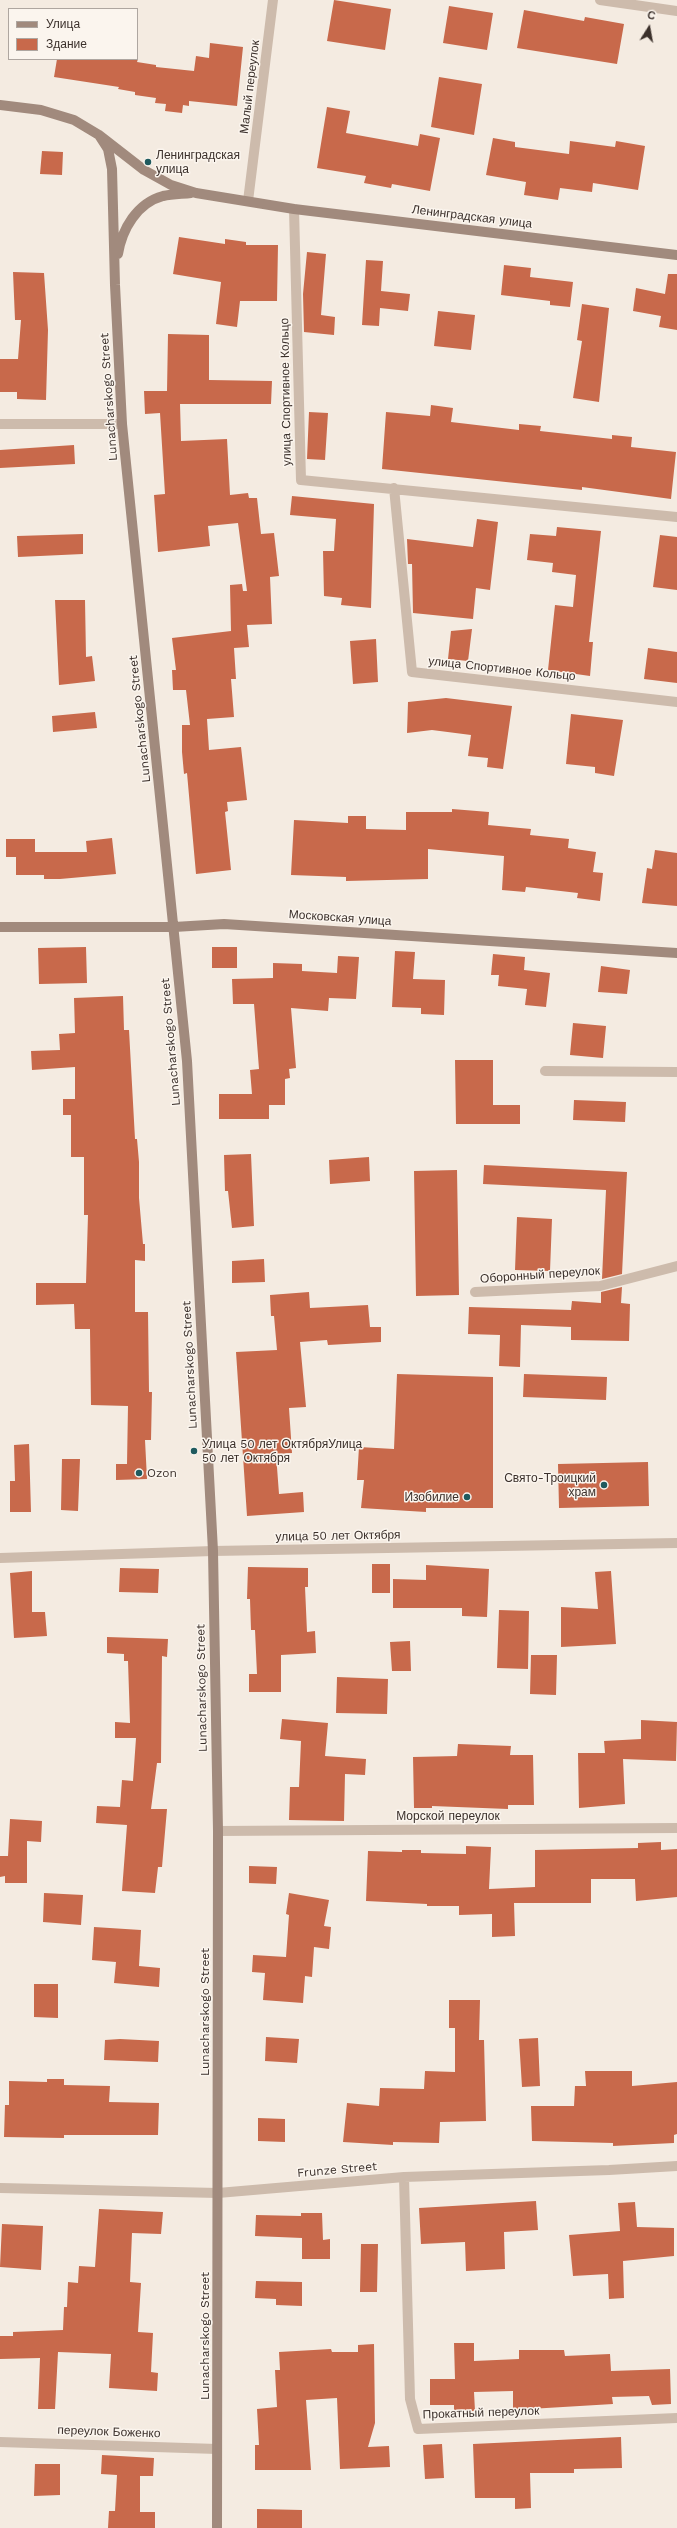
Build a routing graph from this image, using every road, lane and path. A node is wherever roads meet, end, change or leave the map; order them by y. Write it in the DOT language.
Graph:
graph roads {
  1 [pos="273,0"];
  2 [pos="600,0"];
  3 [pos="677,11"];
  4 [pos="0,105"];
  5 [pos="98,135"];
  6 [pos="196,193"];
  7 [pos="248,201"];
  8 [pos="294,209"];
  9 [pos="677,255"];
  10 [pos="114,276"];
  11 [pos="0,424"];
  12 [pos="122,424"];
  13 [pos="394,488"];
  14 [pos="677,517"];
  15 [pos="677,702"];
  16 [pos="0,927"];
  17 [pos="174,927"];
  18 [pos="677,953"];
  19 [pos="545,1070"];
  20 [pos="677,1072"];
  21 [pos="677,1266"];
  22 [pos="475,1292"];
  23 [pos="677,1543"];
  24 [pos="213,1551"];
  25 [pos="0,1558"];
  26 [pos="677,1828"];
  27 [pos="218,1831"];
  28 [pos="677,2166"];
  29 [pos="404,2177"];
  30 [pos="0,2188"];
  31 [pos="218,2193"];
  32 [pos="677,2418"];
  33 [pos="0,2442"];
  34 [pos="218,2449"];
  35 [pos="217,2528"];
  1 -- 7 [label="street, Малый переулок"];
  2 -- 3 [label="street"];
  4 -- 5 [label="street, Ленинградская улица"];
  5 -- 6 [label="street, Ленинградская улица"];
  5 -- 10 [label="street"];
  6 -- 7 [label="street, Ленинградская улица"];
  6 -- 10 [label="street"];
  7 -- 8 [label="street, Ленинградская улица"];
  8 -- 9 [label="street, Ленинградская улица"];
  8 -- 13 [label="street, улица Спортивное Кольцо"];
  10 -- 12 [label="street, Lunacharskogo Street"];
  11 -- 12 [label="street"];
  12 -- 17 [label="street, Lunacharskogo Street"];
  13 -- 14 [label="street, улица Спортивное Кольцо"];
  13 -- 15 [label="street, улица Спортивное Кольцо"];
  16 -- 17 [label="street, Московская улица"];
  17 -- 18 [label="street, Московская улица"];
  17 -- 24 [label="street, Lunacharskogo Street"];
  19 -- 20 [label="street"];
  21 -- 22 [label="street, Оборонный переулок"];
  23 -- 24 [label="street, улица 50 лет Октября"];
  24 -- 25 [label="street, улица 50 лет Октября"];
  24 -- 27 [label="street, Lunacharskogo Street"];
  26 -- 27 [label="street, Морской переулок"];
  27 -- 31 [label="street, Lunacharskogo Street"];
  28 -- 29 [label="street, Frunze Street"];
  29 -- 31 [label="street, Frunze Street"];
  29 -- 32 [label="street, Прокатный переулок"];
  30 -- 31 [label="street, Frunze Street"];
  31 -- 34 [label="street, Lunacharskogo Street"];
  33 -- 34 [label="street, переулок Боженко"];
  34 -- 35 [label="street, Lunacharskogo Street"];
}
